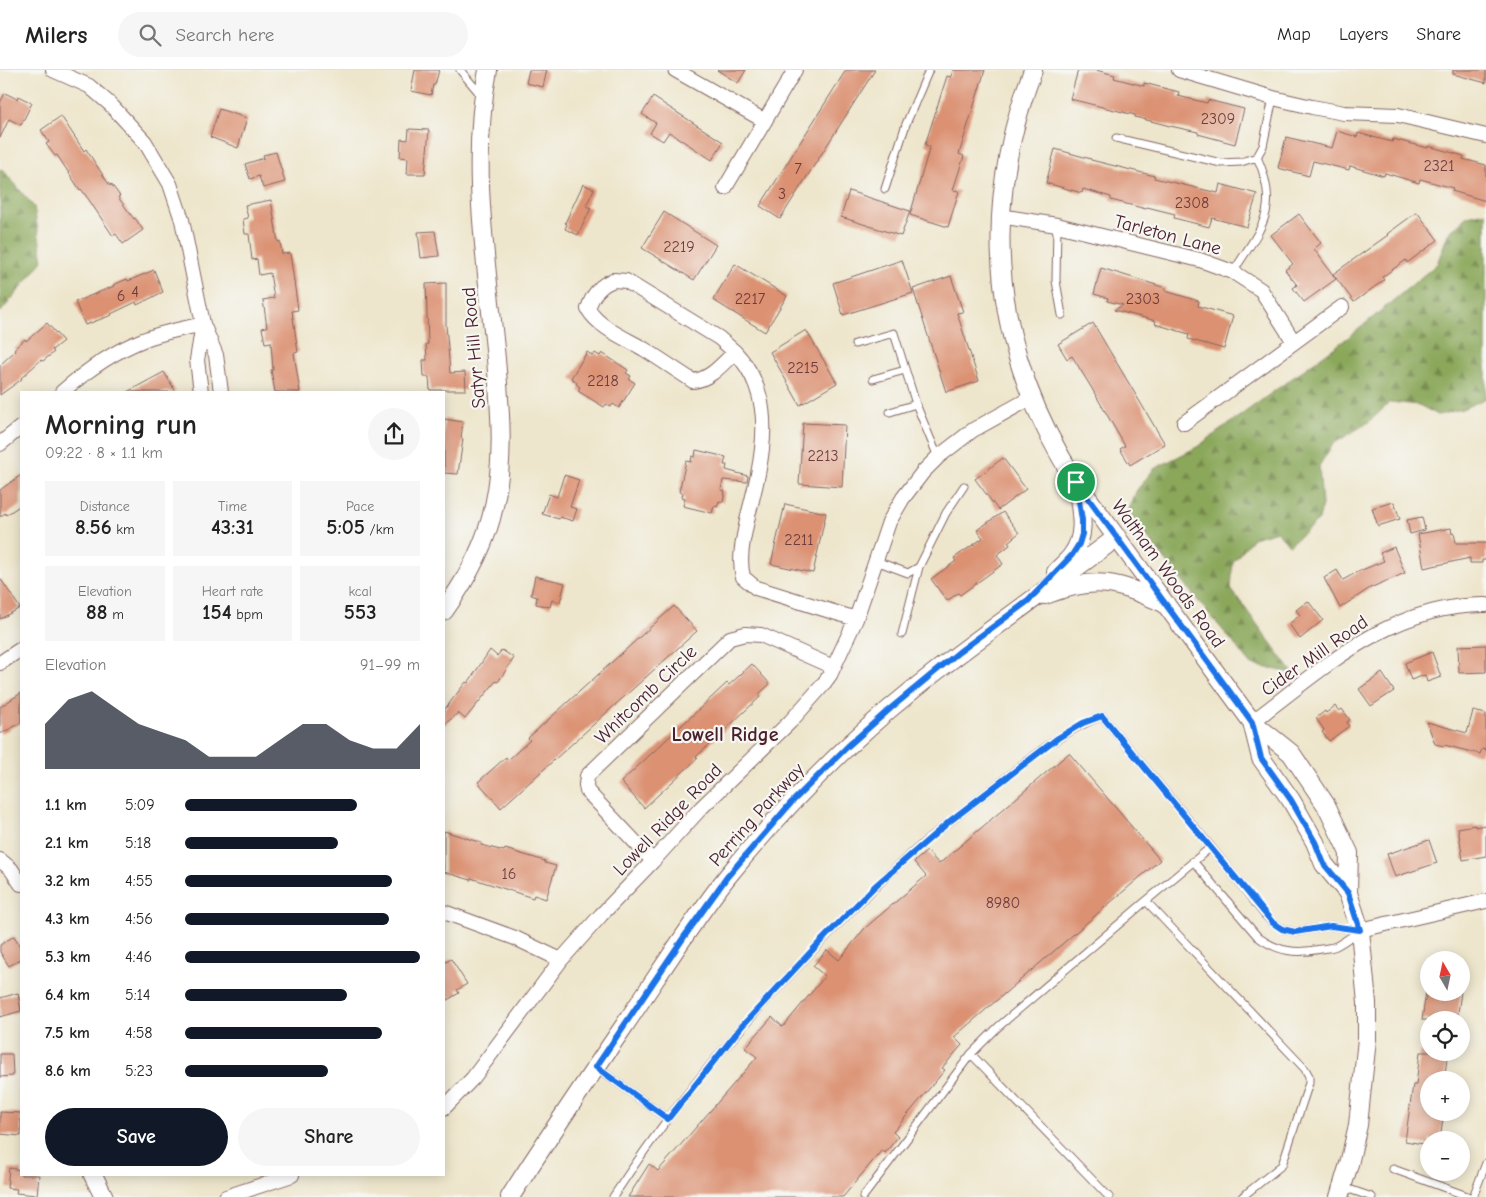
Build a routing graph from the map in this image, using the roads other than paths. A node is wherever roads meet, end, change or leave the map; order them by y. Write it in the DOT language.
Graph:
graph roads {
  1 [pos="53,70"];
  2 [pos="460,70"];
  3 [pos="488,70"];
  4 [pos="676,70"];
  5 [pos="795,70"];
  6 [pos="929,70"];
  7 [pos="1033,70"];
  8 [pos="1179,70"];
  9 [pos="483,98"];
  10 [pos="1273,98"];
  11 [pos="764,121"];
  12 [pos="1486,136"];
  13 [pos="1116,138"];
  14 [pos="1257,157"];
  15 [pos="725,188"];
  16 [pos="886,189"];
  17 [pos="1000,216"];
  18 [pos="1057,225"];
  19 [pos="1233,272"];
  20 [pos="1342,308"];
  21 [pos="1062,315"];
  22 [pos="203,324"];
  23 [pos="1294,342"];
  24 [pos="855,344"];
  25 [pos="735,352"];
  26 [pos="905,370"];
  27 [pos="873,379"];
  28 [pos="63,391"];
  29 [pos="202,391"];
  30 [pos="221,391"];
  31 [pos="1031,398"];
  32 [pos="916,404"];
  33 [pos="890,412"];
  34 [pos="1184,422"];
  35 [pos="20,428"];
  36 [pos="0,444"];
  37 [pos="938,457"];
  38 [pos="1076,482"];
  39 [pos="964,486"];
  40 [pos="1117,536"];
  41 [pos="876,561"];
  42 [pos="919,567"];
  43 [pos="1028,601"];
  44 [pos="1166,604"];
  45 [pos="1486,605"];
  46 [pos="445,609"];
  47 [pos="856,619"];
  48 [pos="902,634"];
  49 [pos="20,650"];
  50 [pos="0,663"];
  51 [pos="834,667"];
  52 [pos="1252,722"];
  53 [pos="1210,847"];
  54 [pos="0,860"];
  55 [pos="653,861"];
  56 [pos="1193,861"];
  57 [pos="20,882"];
  58 [pos="1348,893"];
  59 [pos="1146,901"];
  60 [pos="1486,901"];
  61 [pos="445,912"];
  62 [pos="1360,930"];
  63 [pos="561,960"];
  64 [pos="971,1054"];
  65 [pos="596,1067"];
  66 [pos="445,1107"];
  67 [pos="668,1119"];
  68 [pos="1486,1163"];
  69 [pos="1393,1169"];
  70 [pos="94,1176"];
  71 [pos="290,1176"];
  72 [pos="1341,1192"];
  73 [pos="104,1197"];
  74 [pos="226,1197"];
  75 [pos="510,1197"];
  76 [pos="613,1197"];
  77 [pos="863,1197"];
  78 [pos="1109,1197"];
  79 [pos="1242,1197"];
  80 [pos="1372,1197"];
  81 [pos="1471,1197"];
  1 -- 22 [label="street"];
  2 -- 9 [label="lane"];
  3 -- 9 [label="street, Satyr Hill Road"];
  4 -- 11 [label="street"];
  5 -- 11 [label="street"];
  6 -- 16 [label="lane"];
  7 -- 17 [label="street, Waltham Woods Road"];
  8 -- 10 [label="street"];
  9 -- 46 [label="street, Satyr Hill Road"];
  10 -- 12 [label="street"];
  10 -- 14 [label="lane"];
  11 -- 15 [label="street"];
  13 -- 14 [label="lane"];
  14 -- 19 [label="lane"];
  17 -- 18 [label="street, Tarleton Lane"];
  17 -- 31 [label="street, Waltham Woods Road"];
  18 -- 19 [label="street, Tarleton Lane"];
  18 -- 21 [label="lane"];
  19 -- 23 [label="street, Tarleton Lane"];
  20 -- 23 [label="street"];
  22 -- 28 [label="street"];
  22 -- 29 [label="street"];
  22 -- 30 [label="street"];
  23 -- 34 [label="street"];
  24 -- 26 [label="lane"];
  25 -- 25 [label="street"];
  25 -- 47 [label="street"];
  26 -- 27 [label="lane"];
  26 -- 32 [label="lane"];
  31 -- 37 [label="street, Lowell Ridge Road"];
  31 -- 38 [label="street, Waltham Woods Road"];
  32 -- 33 [label="lane"];
  32 -- 37 [label="lane"];
  35 -- 36 [label="street"];
  37 -- 41 [label="street, Lowell Ridge Road"];
  38 -- 40 [label="street, Waltham Woods Road"];
  38 -- 43 [label="street"];
  39 -- 42 [label="lane"];
  40 -- 43 [label="street, Perring Parkway"];
  40 -- 44 [label="street, Waltham Woods Road"];
  41 -- 42 [label="lane"];
  41 -- 47 [label="street, Lowell Ridge Road"];
  42 -- 48 [label="lane"];
  43 -- 44 [label="street"];
  43 -- 65 [label="street, Perring Parkway"];
  44 -- 52 [label="street, Waltham Woods Road"];
  45 -- 52 [label="street, Cider Mill Road"];
  47 -- 51 [label="street, Lowell Ridge Road"];
  49 -- 50 [label="street"];
  51 -- 55 [label="street, Lowell Ridge Road"];
  51 -- 55 [label="street, Whitcomb Circle"];
  52 -- 58 [label="street, Waltham Woods Road"];
  52 -- 58 [label="street, Waltham Woods Road"];
  53 -- 56 [label="lane"];
  53 -- 62 [label="lane"];
  53 -- 67 [label="lane"];
  54 -- 57 [label="street"];
  55 -- 63 [label="street, Lowell Ridge Road"];
  56 -- 59 [label="lane"];
  56 -- 62 [label="lane"];
  58 -- 62 [label="street, Waltham Woods Road"];
  59 -- 64 [label="lane"];
  59 -- 79 [label="lane"];
  60 -- 62 [label="street"];
  61 -- 63 [label="street"];
  62 -- 72 [label="street, Waltham Woods Road"];
  63 -- 66 [label="street, Lowell Ridge Road"];
  64 -- 77 [label="lane"];
  64 -- 78 [label="lane"];
  65 -- 67 [label="lane"];
  65 -- 75 [label="street, Perring Parkway"];
  67 -- 76 [label="lane"];
  68 -- 81 [label="lane"];
  69 -- 81 [label="lane"];
  70 -- 73 [label="street"];
  71 -- 74 [label="street"];
  72 -- 80 [label="lane"];
}
